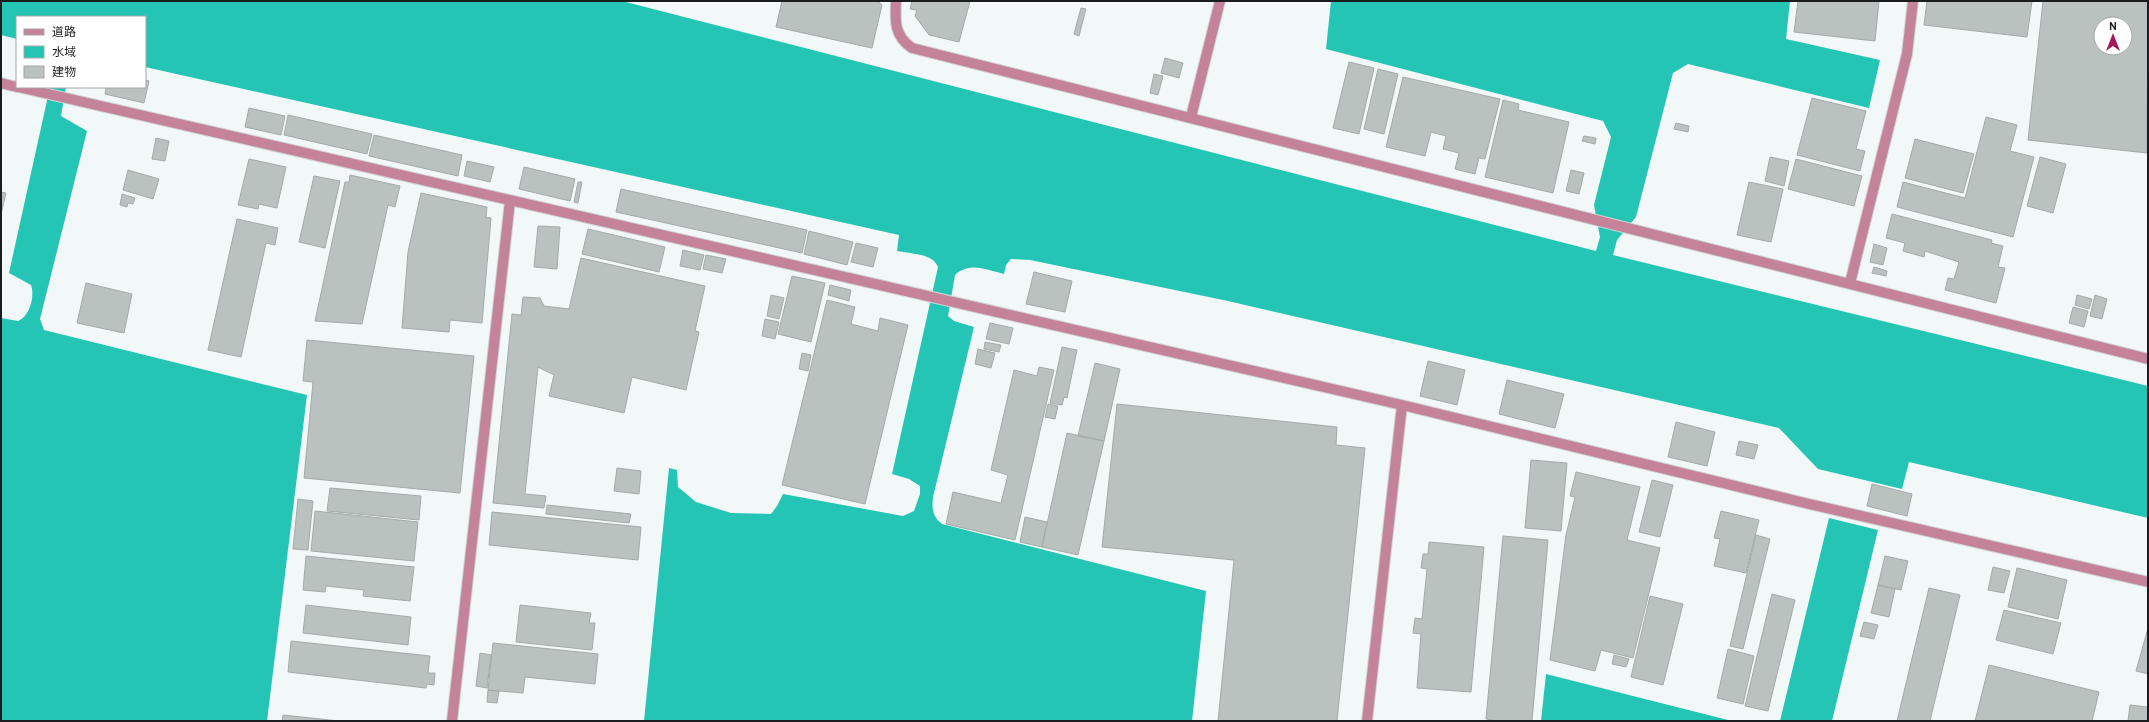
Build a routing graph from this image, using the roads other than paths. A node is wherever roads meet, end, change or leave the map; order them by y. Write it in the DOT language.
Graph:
graph roads {
  1 [pos="896,1"];
  2 [pos="1220,1"];
  3 [pos="1913,1"];
  4 [pos="1,83"];
  5 [pos="16,87"];
  6 [pos="21,88"];
  7 [pos="1191,117"];
  8 [pos="510,201"];
  9 [pos="1850,283"];
  10 [pos="2148,359"];
  11 [pos="1402,404"];
  12 [pos="2148,582"];
  13 [pos="452,721"];
  14 [pos="1367,721"];
  1 -- 7 [label="street"];
  2 -- 7 [label="street"];
  3 -- 9 [label="street"];
  4 -- 5 [label="street"];
  6 -- 8 [label="street"];
  7 -- 9 [label="street"];
  8 -- 11 [label="street"];
  8 -- 13 [label="street"];
  9 -- 10 [label="street"];
  11 -- 12 [label="street"];
  11 -- 14 [label="street"];
}
